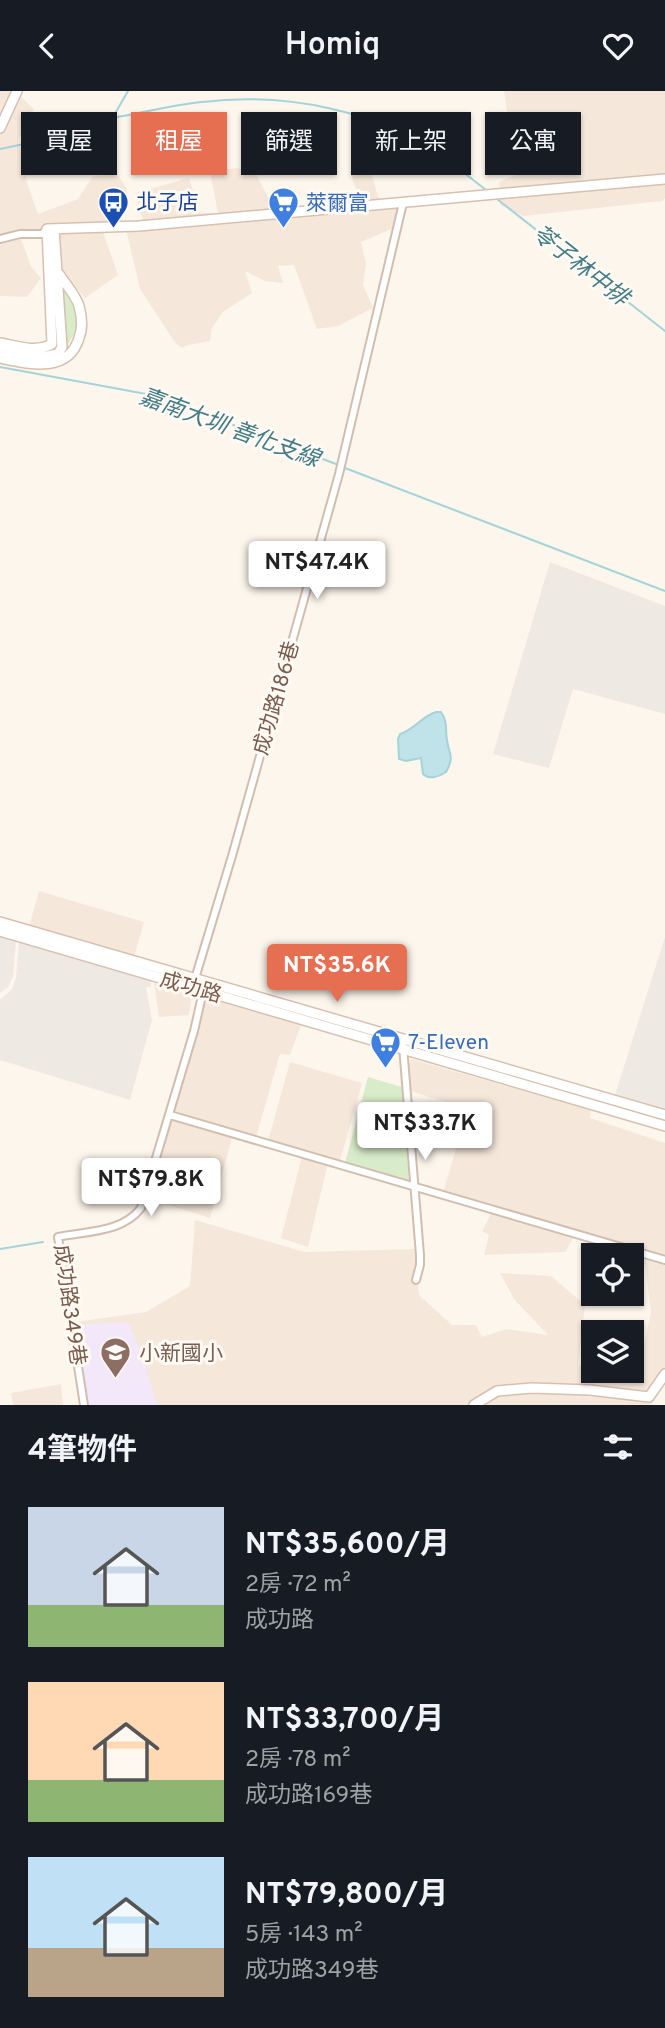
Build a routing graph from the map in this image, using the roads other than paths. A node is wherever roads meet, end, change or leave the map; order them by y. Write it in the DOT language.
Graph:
graph roads {
  1 [pos="17,91"];
  2 [pos="0,128"];
  3 [pos="665,179"];
  4 [pos="403,203"];
  5 [pos="51,229"];
  6 [pos="0,239"];
  7 [pos="57,272"];
  8 [pos="0,344"];
  9 [pos="0,350"];
  10 [pos="0,358"];
  11 [pos="0,922"];
  12 [pos="0,931"];
  13 [pos="194,983"];
  14 [pos="204,986"];
  15 [pos="404,1044"];
  16 [pos="170,1115"];
  17 [pos="665,1115"];
  18 [pos="665,1126"];
  19 [pos="413,1185"];
  20 [pos="665,1260"];
  21 [pos="416,1280"];
  22 [pos="665,1374"];
  23 [pos="84,1405"];
  24 [pos="474,1405"];
  1 -- 2 [label="street"];
  3 -- 4 [label="street"];
  4 -- 5 [label="street"];
  4 -- 13 [label="street, 成功路186巷"];
  5 -- 6 [label="street"];
  5 -- 7 [label="street"];
  5 -- 8 [label="street"];
  7 -- 9 [label="street"];
  7 -- 10 [label="street"];
  11 -- 13 [label="street, 成功路"];
  12 -- 13 [label="street, 成功路"];
  13 -- 14 [label="street, 成功路"];
  14 -- 15 [label="street, 成功路"];
  14 -- 16 [label="street, 成功路349巷"];
  15 -- 17 [label="street, 成功路"];
  15 -- 18 [label="street, 成功路"];
  15 -- 19 [label="street"];
  16 -- 19 [label="street"];
  16 -- 23 [label="street, 成功路349巷"];
  19 -- 20 [label="street"];
  19 -- 21 [label="street"];
  22 -- 24 [label="street"];
}
